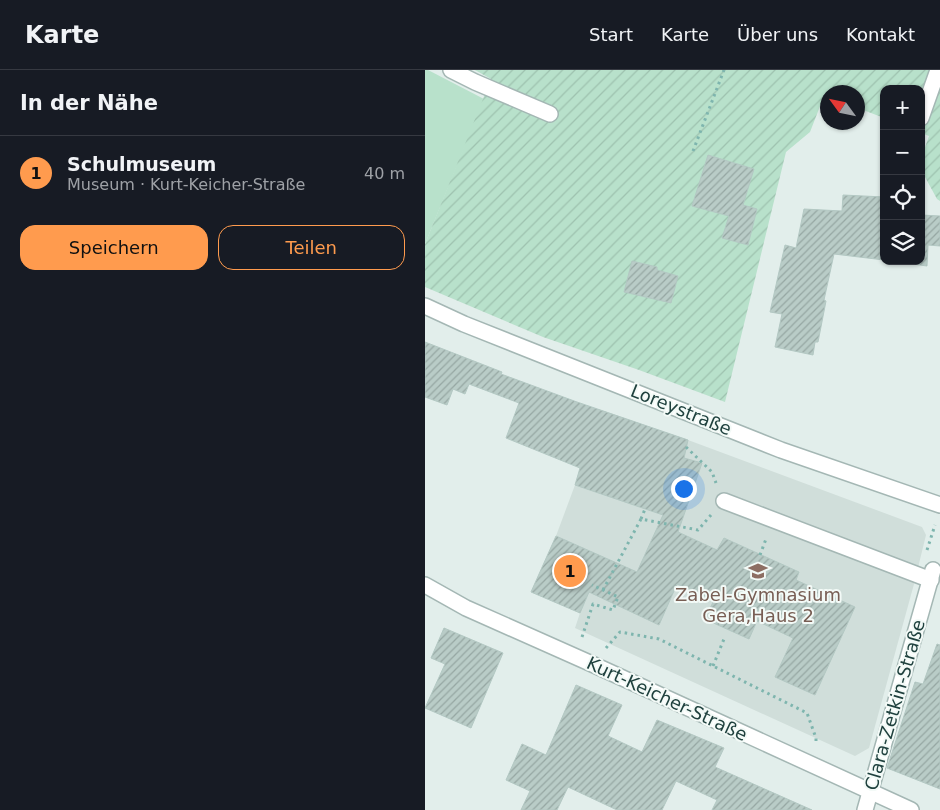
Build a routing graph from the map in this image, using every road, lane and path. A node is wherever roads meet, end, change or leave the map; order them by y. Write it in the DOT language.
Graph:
graph roads {
  1 [pos="451,70"];
  2 [pos="724,70"];
  3 [pos="939,70"];
  4 [pos="925,107"];
  5 [pos="550,114"];
  6 [pos="693,151"];
  7 [pos="425,306"];
  8 [pos="686,448"];
  9 [pos="724,501"];
  10 [pos="940,505"];
  11 [pos="645,509"];
  12 [pos="641,519"];
  13 [pos="935,525"];
  14 [pos="924,558"];
  15 [pos="425,586"];
  16 [pos="592,586"];
  17 [pos="603,590"];
  18 [pos="587,625"];
  19 [pos="724,639"];
  20 [pos="592,664"];
  21 [pos="713,666"];
  22 [pos="814,766"];
  23 [pos="870,792"];
  24 [pos="865,810"];
  25 [pos="911,810"];
  1 -- 5 [label="street"];
  2 -- 6 [label="path"];
  3 -- 4 [label="street"];
  7 -- 10 [label="street, Loreystraße"];
  8 -- 9 [label="path"];
  9 -- 12 [label="path"];
  9 -- 23 [label="street, Clara-Zetkin-Straße"];
  11 -- 12 [label="path"];
  12 -- 17 [label="path"];
  13 -- 14 [label="path"];
  15 -- 20 [label="street, Kurt-Keicher-Straße"];
  16 -- 17 [label="path"];
  17 -- 18 [label="path"];
  19 -- 21 [label="path"];
  20 -- 21 [label="path"];
  20 -- 22 [label="street, Kurt-Keicher-Straße"];
  21 -- 22 [label="path"];
  22 -- 23 [label="street, Kurt-Keicher-Straße"];
  23 -- 24 [label="street, Clara-Zetkin-Straße"];
  23 -- 25 [label="street, Kurt-Keicher-Straße"];
}
